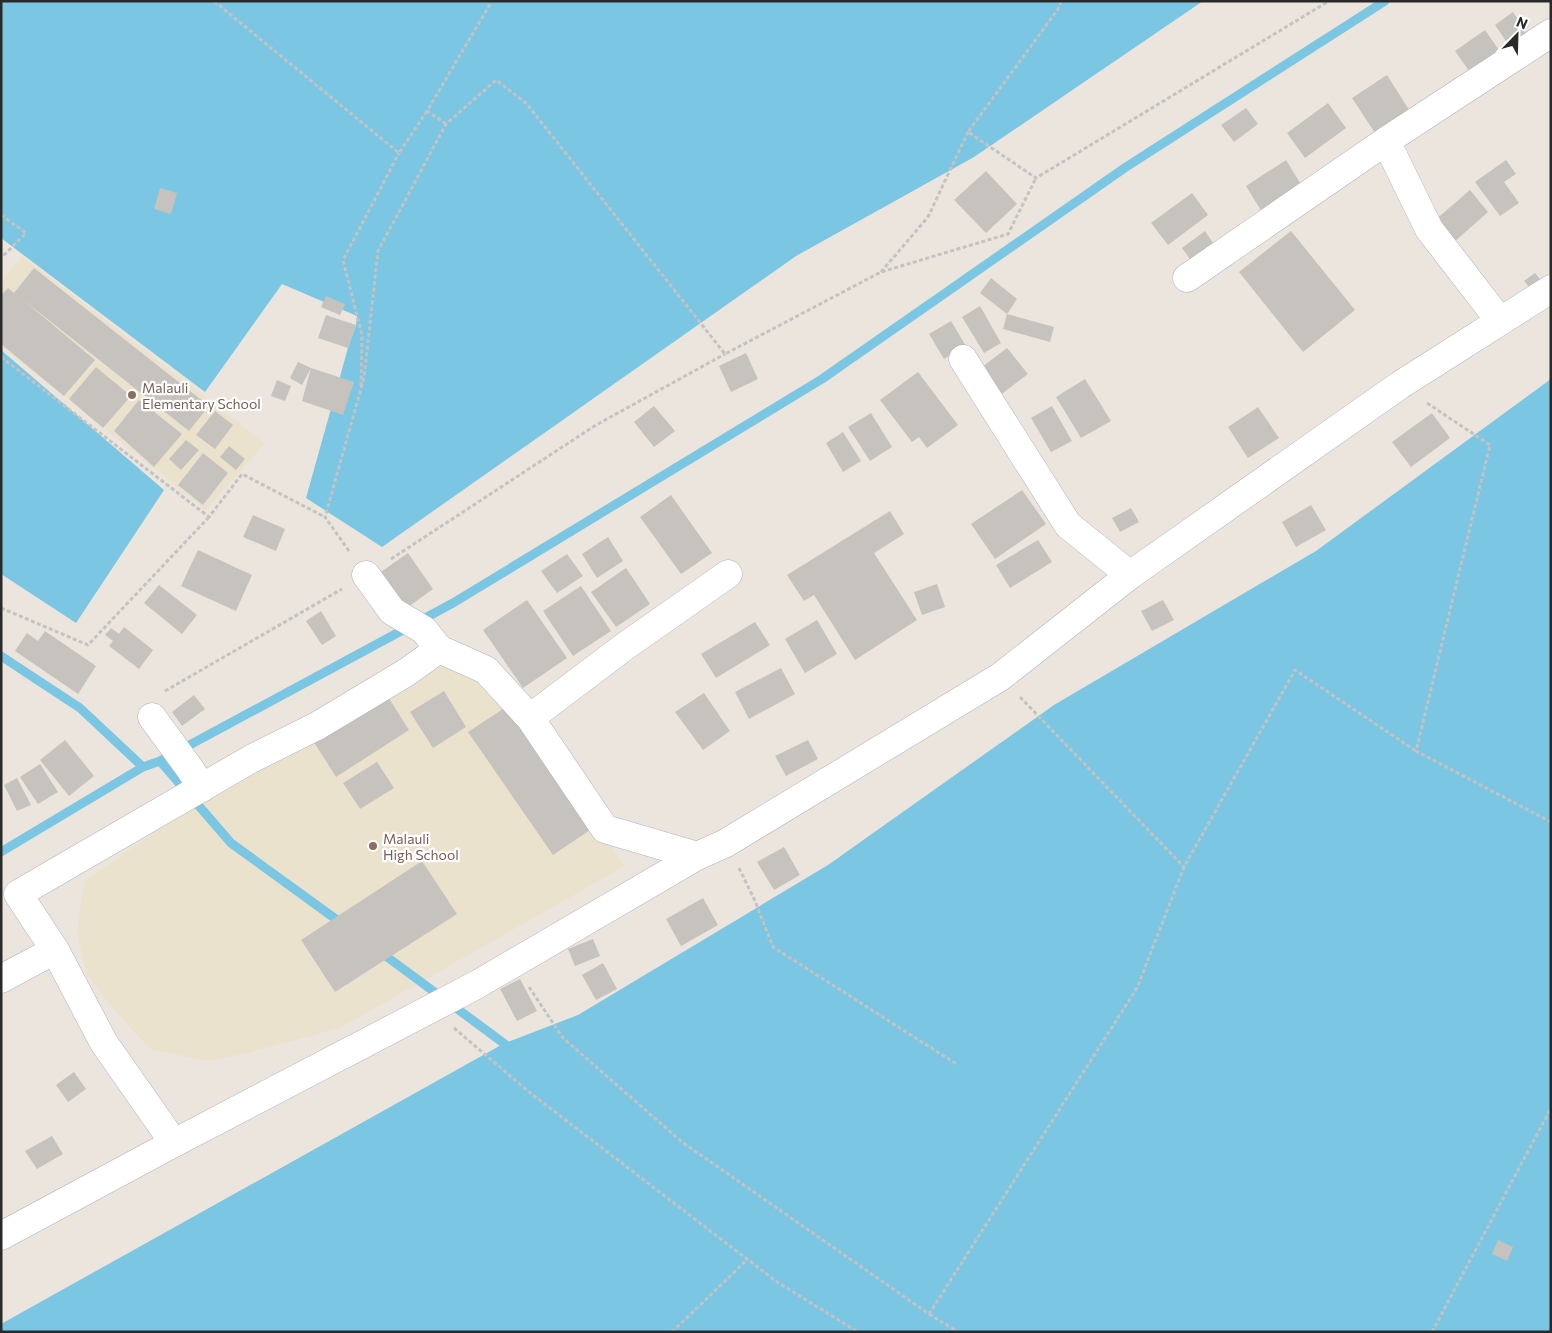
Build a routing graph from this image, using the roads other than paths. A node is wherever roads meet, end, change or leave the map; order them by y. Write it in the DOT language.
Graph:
graph roads {
  1 [pos="1551,33"];
  2 [pos="1386,141"];
  3 [pos="1187,278"];
  4 [pos="1551,289"];
  5 [pos="1500,321"];
  6 [pos="963,359"];
  7 [pos="728,574"];
  8 [pos="366,575"];
  9 [pos="1130,576"];
  10 [pos="432,640"];
  11 [pos="152,717"];
  12 [pos="530,718"];
  13 [pos="196,783"];
  14 [pos="697,856"];
  15 [pos="54,950"];
  16 [pos="1,980"];
  17 [pos="174,1143"];
  18 [pos="1,1236"];
  1 -- 2 [label="street"];
  2 -- 3 [label="street"];
  2 -- 5 [label="street"];
  4 -- 5 [label="street"];
  5 -- 9 [label="street"];
  6 -- 9 [label="street"];
  7 -- 12 [label="street"];
  8 -- 10 [label="street"];
  9 -- 14 [label="street"];
  10 -- 12 [label="street"];
  10 -- 13 [label="street"];
  11 -- 13 [label="street"];
  12 -- 14 [label="street"];
  13 -- 15 [label="street"];
  14 -- 17 [label="street"];
  15 -- 16 [label="street"];
  15 -- 17 [label="street"];
  17 -- 18 [label="street"];
}
